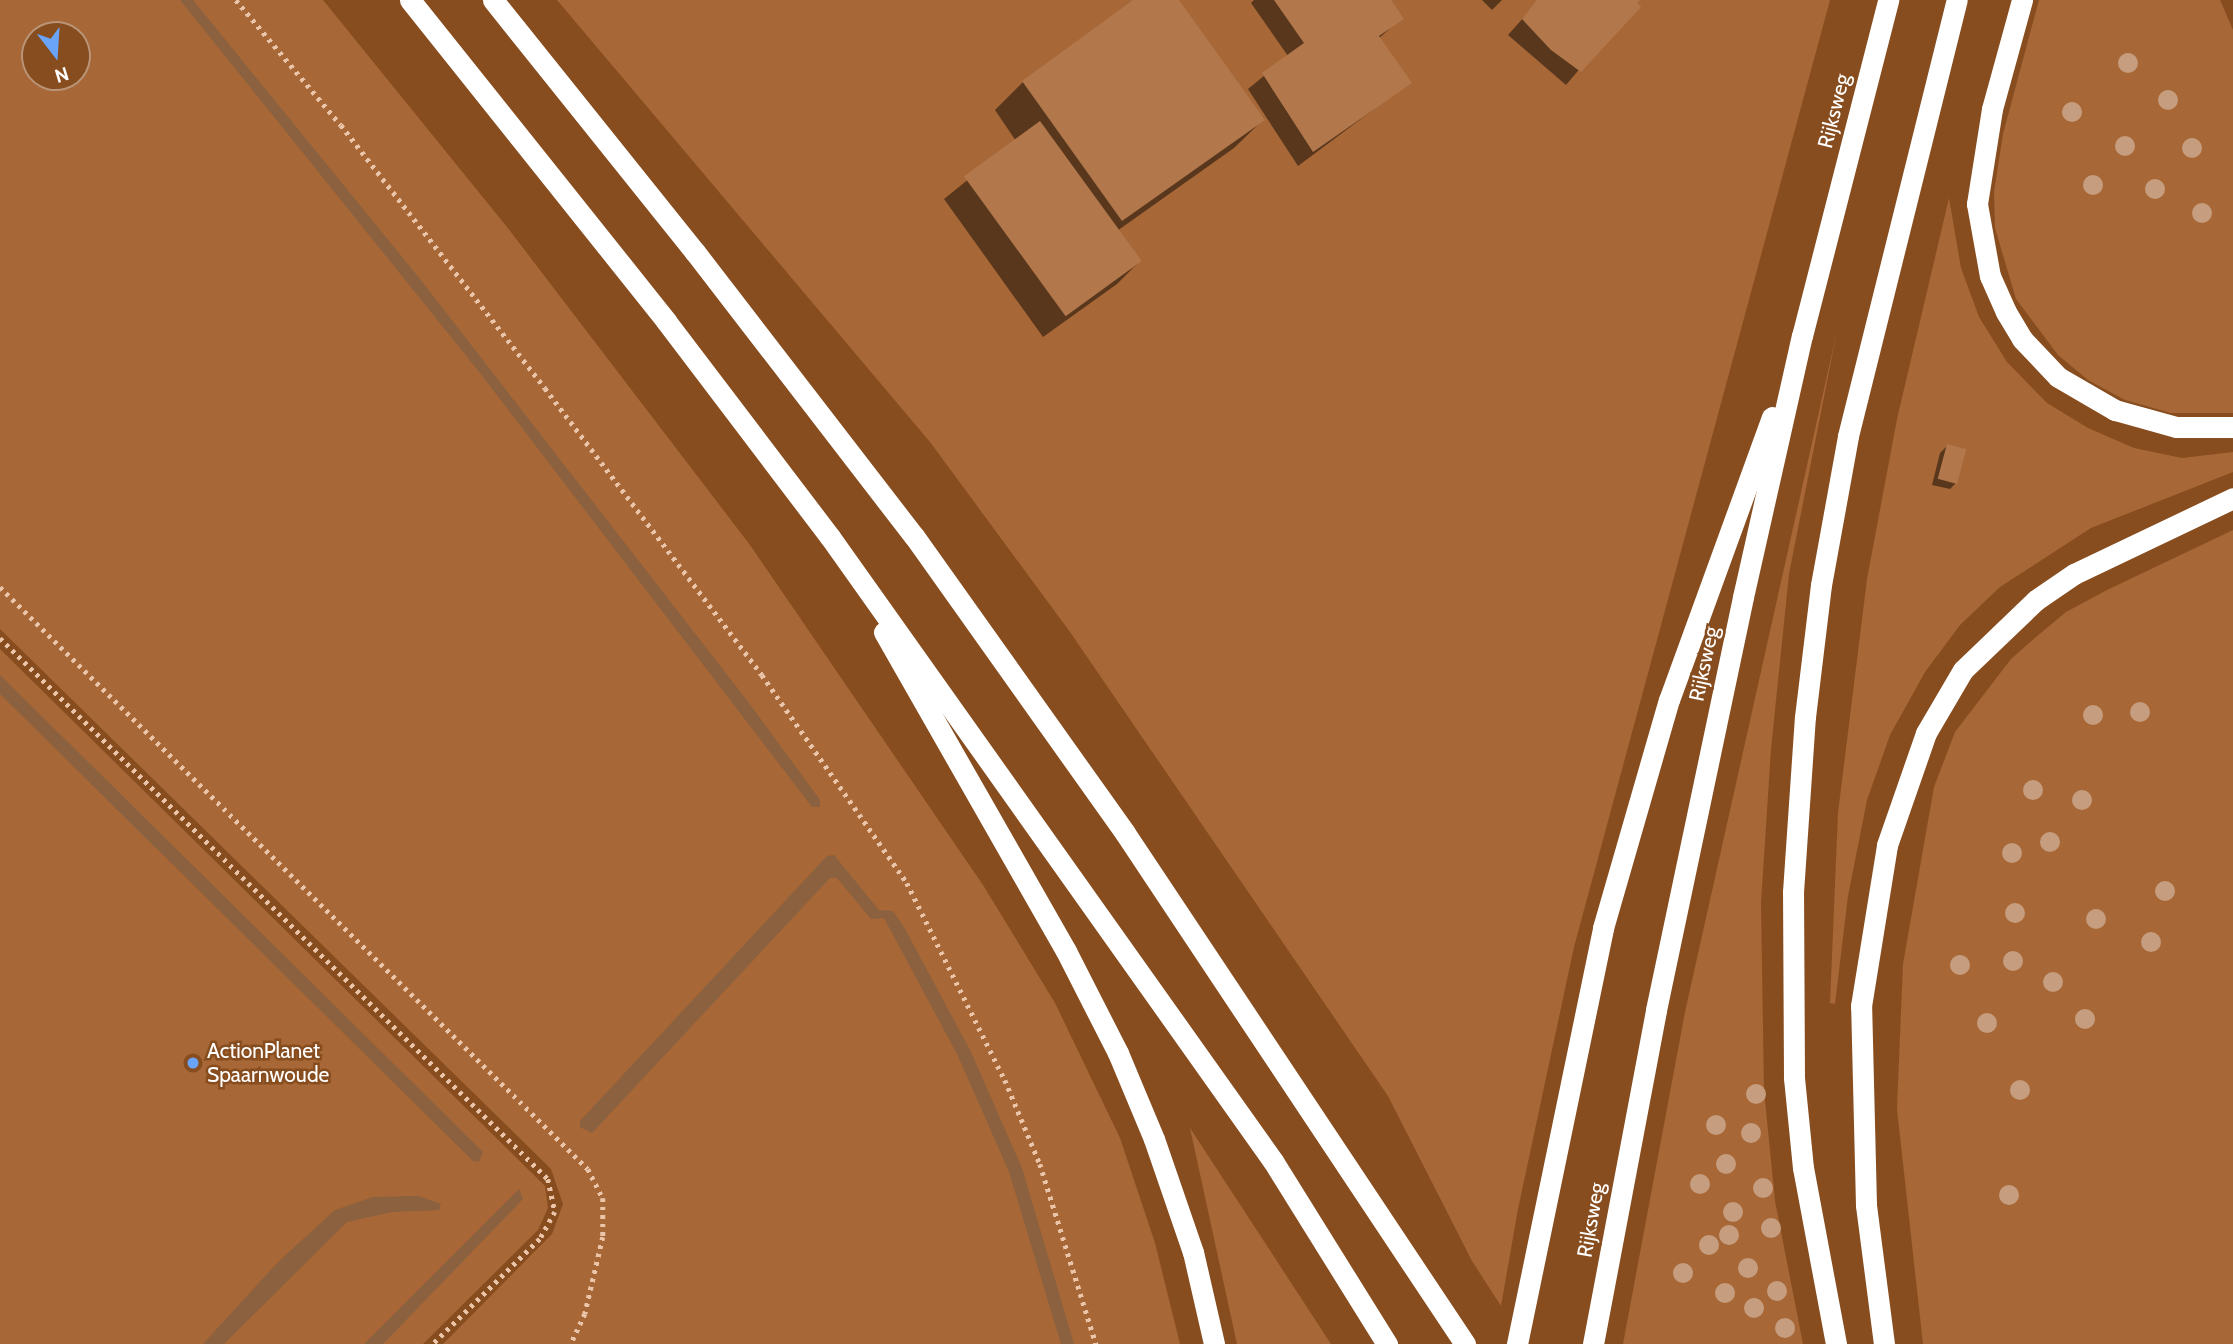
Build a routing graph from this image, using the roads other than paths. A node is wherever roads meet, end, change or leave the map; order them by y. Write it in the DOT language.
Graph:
graph roads {
  1 [pos="410,0"];
  2 [pos="493,0"];
  3 [pos="1888,0"];
  4 [pos="1957,0"];
  5 [pos="2022,0"];
  6 [pos="1802,336"];
  7 [pos="2233,427"];
  8 [pos="2233,498"];
  9 [pos="830,537"];
  10 [pos="1463,1340"];
  11 [pos="1214,1344"];
  12 [pos="1387,1344"];
  13 [pos="1517,1344"];
  14 [pos="1593,1344"];
  15 [pos="1836,1344"];
  16 [pos="1884,1344"];
  1 -- 9 [label="highway"];
  2 -- 10 [label="highway"];
  3 -- 6 [label="highway, Rijksweg"];
  4 -- 15 [label="highway"];
  5 -- 7 [label="highway"];
  6 -- 13 [label="highway"];
  6 -- 14 [label="highway, Rijksweg"];
  8 -- 16 [label="highway"];
  9 -- 11 [label="highway"];
  9 -- 12 [label="highway"];
}
